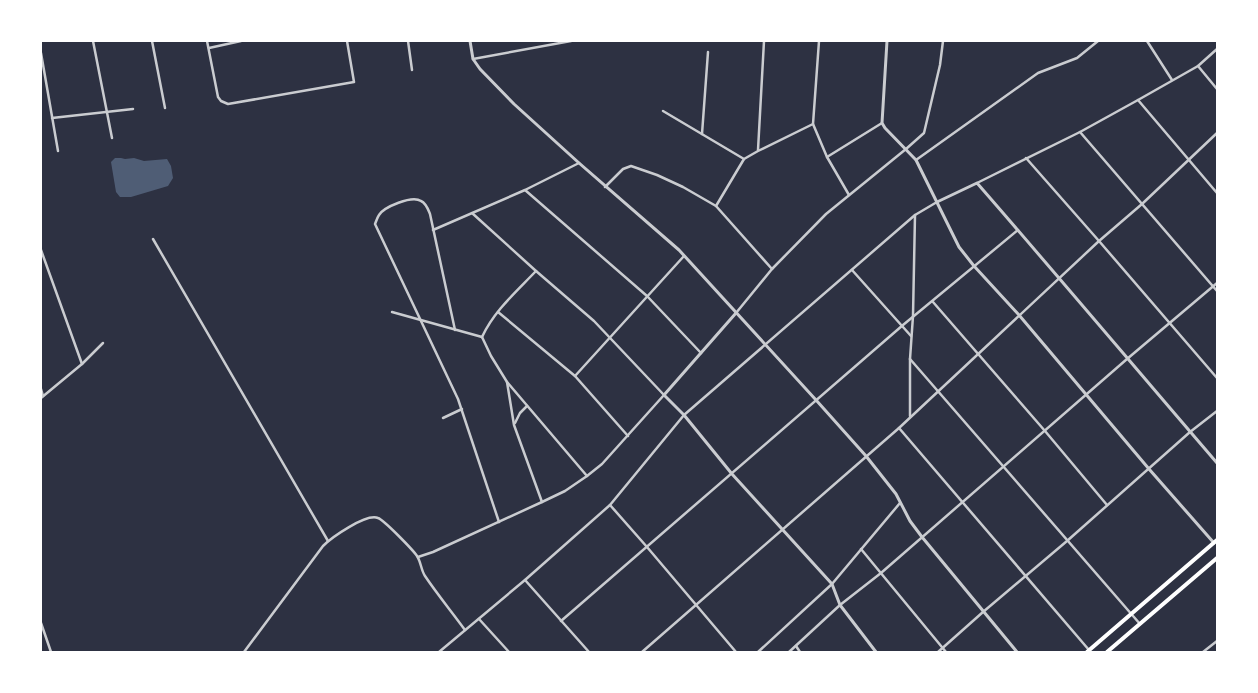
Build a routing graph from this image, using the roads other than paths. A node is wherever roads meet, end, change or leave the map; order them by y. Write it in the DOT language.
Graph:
graph roads {
  1 [pos="93,41"];
  2 [pos="152,41"];
  3 [pos="207,41"];
  4 [pos="241,41"];
  5 [pos="347,41"];
  6 [pos="408,41"];
  7 [pos="470,41"];
  8 [pos="571,41"];
  9 [pos="764,41"];
  10 [pos="819,41"];
  11 [pos="887,41"];
  12 [pos="943,41"];
  13 [pos="1098,41"];
  14 [pos="1147,41"];
  15 [pos="209,48"];
  16 [pos="1217,49"];
  17 [pos="708,52"];
  18 [pos="41,54"];
  19 [pos="473,59"];
  20 [pos="1198,66"];
  21 [pos="412,70"];
  22 [pos="1172,80"];
  23 [pos="1217,89"];
  24 [pos="1138,100"];
  25 [pos="166,108"];
  26 [pos="133,109"];
  27 [pos="107,111"];
  28 [pos="663,112"];
  29 [pos="52,118"];
  30 [pos="882,123"];
  31 [pos="813,124"];
  32 [pos="1080,132"];
  33 [pos="1217,132"];
  34 [pos="702,134"];
  35 [pos="112,138"];
  36 [pos="906,149"];
  37 [pos="58,151"];
  38 [pos="758,151"];
  39 [pos="827,157"];
  40 [pos="1026,158"];
  41 [pos="744,159"];
  42 [pos="916,160"];
  43 [pos="1188,160"];
  44 [pos="578,163"];
  45 [pos="977,183"];
  46 [pos="606,187"];
  47 [pos="525,190"];
  48 [pos="1217,193"];
  49 [pos="849,195"];
  50 [pos="937,202"];
  51 [pos="1142,204"];
  52 [pos="716,206"];
  53 [pos="472,213"];
  54 [pos="915,215"];
  55 [pos="433,230"];
  56 [pos="1018,230"];
  57 [pos="153,240"];
  58 [pos="1099,240"];
  59 [pos="41,250"];
  60 [pos="684,256"];
  61 [pos="974,266"];
  62 [pos="772,269"];
  63 [pos="852,270"];
  64 [pos="536,271"];
  65 [pos="1060,277"];
  66 [pos="1217,283"];
  67 [pos="1213,286"];
  68 [pos="1217,291"];
  69 [pos="647,296"];
  70 [pos="933,301"];
  71 [pos="392,312"];
  72 [pos="498,312"];
  73 [pos="736,312"];
  74 [pos="1019,315"];
  75 [pos="913,316"];
  76 [pos="420,320"];
  77 [pos="1169,323"];
  78 [pos="903,325"];
  79 [pos="455,330"];
  80 [pos="912,336"];
  81 [pos="482,337"];
  82 [pos="610,337"];
  83 [pos="103,343"];
  84 [pos="765,344"];
  85 [pos="701,353"];
  86 [pos="978,353"];
  87 [pos="910,359"];
  88 [pos="1127,359"];
  89 [pos="82,364"];
  90 [pos="575,376"];
  91 [pos="1217,378"];
  92 [pos="507,382"];
  93 [pos="41,389"];
  94 [pos="938,391"];
  95 [pos="664,395"];
  96 [pos="1087,395"];
  97 [pos="42,397"];
  98 [pos="816,400"];
  99 [pos="527,406"];
  100 [pos="462,408"];
  101 [pos="1217,411"];
  102 [pos="684,415"];
  103 [pos="910,417"];
  104 [pos="443,418"];
  105 [pos="514,425"];
  106 [pos="899,428"];
  107 [pos="1045,431"];
  108 [pos="1190,432"];
  109 [pos="628,436"];
  110 [pos="866,456"];
  111 [pos="1217,463"];
  112 [pos="1004,467"];
  113 [pos="1149,469"];
  114 [pos="732,474"];
  115 [pos="587,476"];
  116 [pos="542,502"];
  117 [pos="962,502"];
  118 [pos="900,503"];
  119 [pos="610,505"];
  120 [pos="1107,505"];
  121 [pos="499,522"];
  122 [pos="782,529"];
  123 [pos="922,537"];
  124 [pos="328,541"];
  125 [pos="1067,541"];
  126 [pos="1215,542"];
  127 [pos="647,547"];
  128 [pos="861,549"];
  129 [pos="418,557"];
  130 [pos="1217,558"];
  131 [pos="881,573"];
  132 [pos="1025,576"];
  133 [pos="525,580"];
  134 [pos="832,584"];
  135 [pos="696,604"];
  136 [pos="840,605"];
  137 [pos="983,612"];
  138 [pos="1132,614"];
  139 [pos="479,619"];
  140 [pos="561,621"];
  141 [pos="41,623"];
  142 [pos="1140,624"];
  143 [pos="465,630"];
  144 [pos="1217,641"];
  145 [pos="796,646"];
  146 [pos="942,648"];
  147 [pos="1088,651"];
  148 [pos="51,652"];
  149 [pos="244,652"];
  150 [pos="439,652"];
  151 [pos="509,652"];
  152 [pos="589,652"];
  153 [pos="642,652"];
  154 [pos="736,652"];
  155 [pos="758,652"];
  156 [pos="789,652"];
  157 [pos="800,652"];
  158 [pos="876,652"];
  159 [pos="938,652"];
  160 [pos="946,652"];
  161 [pos="1017,652"];
  162 [pos="1107,652"];
  163 [pos="1203,652"];
  1 -- 27 [label="street"];
  2 -- 25 [label="street"];
  3 -- 15 [label="street"];
  4 -- 15 [label="street"];
  5 -- 15 [label="street"];
  6 -- 21 [label="street"];
  7 -- 19 [label="street"];
  8 -- 19 [label="street"];
  9 -- 38 [label="street"];
  10 -- 31 [label="street"];
  11 -- 30 [label="street"];
  12 -- 36 [label="street"];
  13 -- 42 [label="street"];
  14 -- 22 [label="street"];
  16 -- 20 [label="street"];
  17 -- 34 [label="street"];
  18 -- 29 [label="street"];
  19 -- 44 [label="street"];
  20 -- 22 [label="street"];
  20 -- 23 [label="street"];
  22 -- 24 [label="street"];
  24 -- 32 [label="street"];
  24 -- 43 [label="street"];
  26 -- 27 [label="street"];
  27 -- 29 [label="street"];
  27 -- 35 [label="street"];
  28 -- 34 [label="street"];
  29 -- 37 [label="street"];
  30 -- 36 [label="street"];
  30 -- 39 [label="street"];
  31 -- 38 [label="street"];
  31 -- 39 [label="street"];
  32 -- 40 [label="street"];
  32 -- 51 [label="street"];
  33 -- 43 [label="street"];
  34 -- 41 [label="street"];
  36 -- 42 [label="street"];
  36 -- 49 [label="street"];
  38 -- 41 [label="street"];
  39 -- 49 [label="street"];
  40 -- 45 [label="street"];
  40 -- 58 [label="street"];
  41 -- 52 [label="street"];
  42 -- 50 [label="street"];
  43 -- 48 [label="street"];
  43 -- 51 [label="street"];
  44 -- 46 [label="street"];
  44 -- 47 [label="street"];
  45 -- 50 [label="street"];
  45 -- 56 [label="street"];
  46 -- 52 [label="street"];
  46 -- 60 [label="street"];
  47 -- 53 [label="street"];
  47 -- 69 [label="street"];
  49 -- 62 [label="street"];
  50 -- 54 [label="street"];
  50 -- 61 [label="street"];
  51 -- 58 [label="street"];
  51 -- 67 [label="street"];
  52 -- 62 [label="street"];
  53 -- 55 [label="street"];
  53 -- 64 [label="street"];
  54 -- 63 [label="street"];
  54 -- 75 [label="street"];
  55 -- 76 [label="street"];
  55 -- 79 [label="street"];
  56 -- 61 [label="street"];
  56 -- 65 [label="street"];
  57 -- 124 [label="street"];
  58 -- 65 [label="street"];
  58 -- 77 [label="street"];
  59 -- 89 [label="street"];
  60 -- 69 [label="street"];
  60 -- 73 [label="street"];
  61 -- 70 [label="street"];
  61 -- 74 [label="street"];
  62 -- 73 [label="street"];
  63 -- 78 [label="street"];
  63 -- 84 [label="street"];
  64 -- 72 [label="street"];
  64 -- 82 [label="street"];
  65 -- 74 [label="street"];
  65 -- 88 [label="street"];
  66 -- 67 [label="street"];
  67 -- 68 [label="street"];
  67 -- 77 [label="street"];
  69 -- 82 [label="street"];
  69 -- 85 [label="street"];
  70 -- 75 [label="street"];
  70 -- 86 [label="street"];
  71 -- 76 [label="street"];
  72 -- 81 [label="street"];
  72 -- 90 [label="street"];
  73 -- 84 [label="street"];
  73 -- 85 [label="street"];
  74 -- 86 [label="street"];
  74 -- 96 [label="street"];
  75 -- 78 [label="street"];
  75 -- 80 [label="street"];
  76 -- 79 [label="street"];
  76 -- 100 [label="street"];
  77 -- 88 [label="street"];
  77 -- 91 [label="street"];
  78 -- 80 [label="street"];
  78 -- 98 [label="street"];
  79 -- 81 [label="street"];
  80 -- 87 [label="street"];
  81 -- 92 [label="street"];
  82 -- 90 [label="street"];
  82 -- 95 [label="street"];
  83 -- 89 [label="street"];
  84 -- 98 [label="street"];
  84 -- 102 [label="street"];
  85 -- 95 [label="street"];
  86 -- 94 [label="street"];
  86 -- 107 [label="street"];
  87 -- 94 [label="street"];
  87 -- 103 [label="street"];
  88 -- 96 [label="street"];
  88 -- 108 [label="street"];
  89 -- 97 [label="street"];
  90 -- 109 [label="street"];
  92 -- 99 [label="street"];
  92 -- 105 [label="street"];
  93 -- 97 [label="street"];
  94 -- 103 [label="street"];
  94 -- 112 [label="street"];
  95 -- 102 [label="street"];
  95 -- 109 [label="street"];
  96 -- 107 [label="street"];
  96 -- 113 [label="street"];
  98 -- 110 [label="street"];
  98 -- 114 [label="street"];
  99 -- 105 [label="street"];
  99 -- 115 [label="street"];
  100 -- 104 [label="street"];
  100 -- 121 [label="street"];
  101 -- 108 [label="street"];
  102 -- 114 [label="street"];
  102 -- 119 [label="street"];
  103 -- 106 [label="street"];
  105 -- 116 [label="street"];
  106 -- 110 [label="street"];
  106 -- 117 [label="street"];
  107 -- 112 [label="street"];
  107 -- 120 [label="street"];
  108 -- 111 [label="street"];
  108 -- 113 [label="street"];
  109 -- 115 [label="street"];
  110 -- 118 [label="street"];
  110 -- 122 [label="street"];
  112 -- 117 [label="street"];
  112 -- 125 [label="street"];
  113 -- 120 [label="street"];
  113 -- 126 [label="street"];
  114 -- 122 [label="street"];
  114 -- 127 [label="street"];
  115 -- 116 [label="street"];
  116 -- 121 [label="street"];
  117 -- 123 [label="street"];
  117 -- 132 [label="street"];
  118 -- 123 [label="street"];
  118 -- 128 [label="street"];
  119 -- 127 [label="street"];
  119 -- 133 [label="street"];
  120 -- 125 [label="street"];
  121 -- 129 [label="street"];
  122 -- 134 [label="street"];
  122 -- 135 [label="street"];
  123 -- 131 [label="street"];
  123 -- 137 [label="street"];
  124 -- 129 [label="street"];
  124 -- 149 [label="street"];
  125 -- 132 [label="street"];
  125 -- 138 [label="street"];
  126 -- 138 [label="main road"];
  127 -- 135 [label="street"];
  127 -- 140 [label="street"];
  128 -- 131 [label="street"];
  128 -- 134 [label="street"];
  129 -- 143 [label="street"];
  130 -- 142 [label="main road"];
  131 -- 136 [label="street"];
  131 -- 146 [label="street"];
  132 -- 137 [label="street"];
  132 -- 147 [label="street"];
  133 -- 139 [label="street"];
  133 -- 140 [label="street"];
  134 -- 136 [label="street"];
  134 -- 155 [label="street"];
  135 -- 153 [label="street"];
  135 -- 154 [label="street"];
  136 -- 145 [label="street"];
  136 -- 158 [label="street"];
  137 -- 146 [label="street"];
  137 -- 161 [label="street"];
  138 -- 142 [label="street"];
  138 -- 147 [label="main road"];
  139 -- 143 [label="street"];
  139 -- 151 [label="street"];
  140 -- 152 [label="street"];
  141 -- 148 [label="street"];
  142 -- 162 [label="main road"];
  143 -- 150 [label="street"];
  144 -- 163 [label="street"];
  145 -- 156 [label="street"];
  145 -- 157 [label="street"];
  146 -- 159 [label="street"];
  146 -- 160 [label="street"];
}
